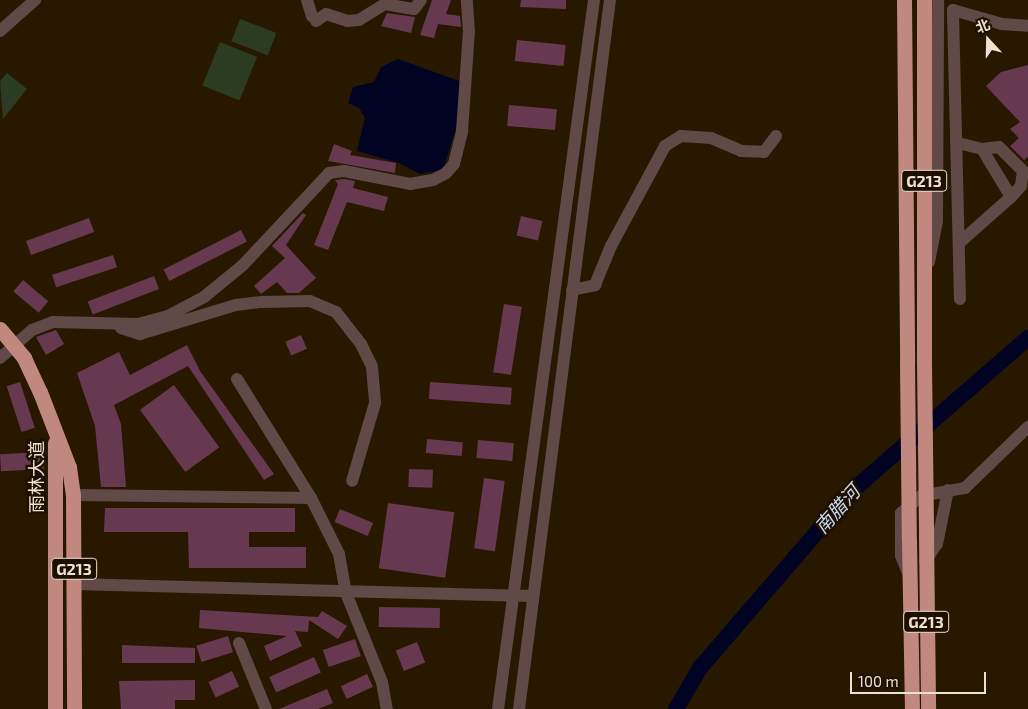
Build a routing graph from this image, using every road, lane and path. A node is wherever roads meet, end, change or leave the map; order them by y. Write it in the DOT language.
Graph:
graph roads {
  1 [pos="35,0"];
  2 [pos="307,0"];
  3 [pos="421,0"];
  4 [pos="467,0"];
  5 [pos="594,0"];
  6 [pos="610,0"];
  7 [pos="904,0"];
  8 [pos="924,0"];
  9 [pos="939,0"];
  10 [pos="954,5"];
  11 [pos="1028,26"];
  12 [pos="0,31"];
  13 [pos="776,136"];
  14 [pos="958,143"];
  15 [pos="982,149"];
  16 [pos="1011,197"];
  17 [pos="568,200"];
  18 [pos="583,202"];
  19 [pos="959,243"];
  20 [pos="924,284"];
  21 [pos="572,290"];
  22 [pos="960,299"];
  23 [pos="104,323"];
  24 [pos="0,329"];
  25 [pos="13,345"];
  26 [pos="0,358"];
  27 [pos="237,379"];
  28 [pos="1028,427"];
  29 [pos="54,432"];
  30 [pos="352,482"];
  31 [pos="948,490"];
  32 [pos="73,495"];
  33 [pos="311,498"];
  34 [pos="925,561"];
  35 [pos="909,578"];
  36 [pos="74,584"];
  37 [pos="346,593"];
  38 [pos="514,595"];
  39 [pos="533,596"];
  40 [pos="239,643"];
  41 [pos="55,709"];
  42 [pos="74,709"];
  43 [pos="266,709"];
  44 [pos="387,709"];
  45 [pos="498,709"];
  46 [pos="519,709"];
  47 [pos="912,709"];
  48 [pos="928,709"];
  1 -- 12 [label="street"];
  2 -- 3 [label="street"];
  4 -- 23 [label="street"];
  5 -- 17 [label="street"];
  6 -- 18 [label="street"];
  7 -- 35 [label="highway, G213, bridge"];
  8 -- 20 [label="highway, G213"];
  9 -- 10 [label="street"];
  9 -- 20 [label="street"];
  10 -- 11 [label="street"];
  10 -- 14 [label="street"];
  13 -- 21 [label="street"];
  14 -- 15 [label="street"];
  14 -- 19 [label="street"];
  15 -- 16 [label="street"];
  15 -- 16 [label="street"];
  16 -- 19 [label="street"];
  17 -- 18 [label="street"];
  17 -- 38 [label="street"];
  18 -- 21 [label="street"];
  19 -- 22 [label="street"];
  20 -- 34 [label="highway, G213, bridge"];
  21 -- 39 [label="street"];
  23 -- 25 [label="street"];
  23 -- 30 [label="street"];
  24 -- 25 [label="highway, G213"];
  25 -- 26 [label="street"];
  25 -- 29 [label="highway, G213"];
  27 -- 33 [label="street"];
  28 -- 31 [label="street"];
  29 -- 32 [label="highway, 雨林大道 / G213"];
  29 -- 41 [label="highway, 雨林大道 / G213"];
  31 -- 34 [label="street"];
  31 -- 35 [label="street"];
  32 -- 33 [label="street"];
  32 -- 36 [label="highway, 雨林大道 / G213"];
  33 -- 37 [label="street"];
  34 -- 48 [label="highway, G213"];
  35 -- 47 [label="highway, G213"];
  36 -- 37 [label="street"];
  36 -- 42 [label="highway, 雨林大道 / G213"];
  37 -- 38 [label="street"];
  37 -- 44 [label="street"];
  38 -- 39 [label="street"];
  38 -- 45 [label="street"];
  39 -- 46 [label="street"];
  40 -- 43 [label="street"];
}
